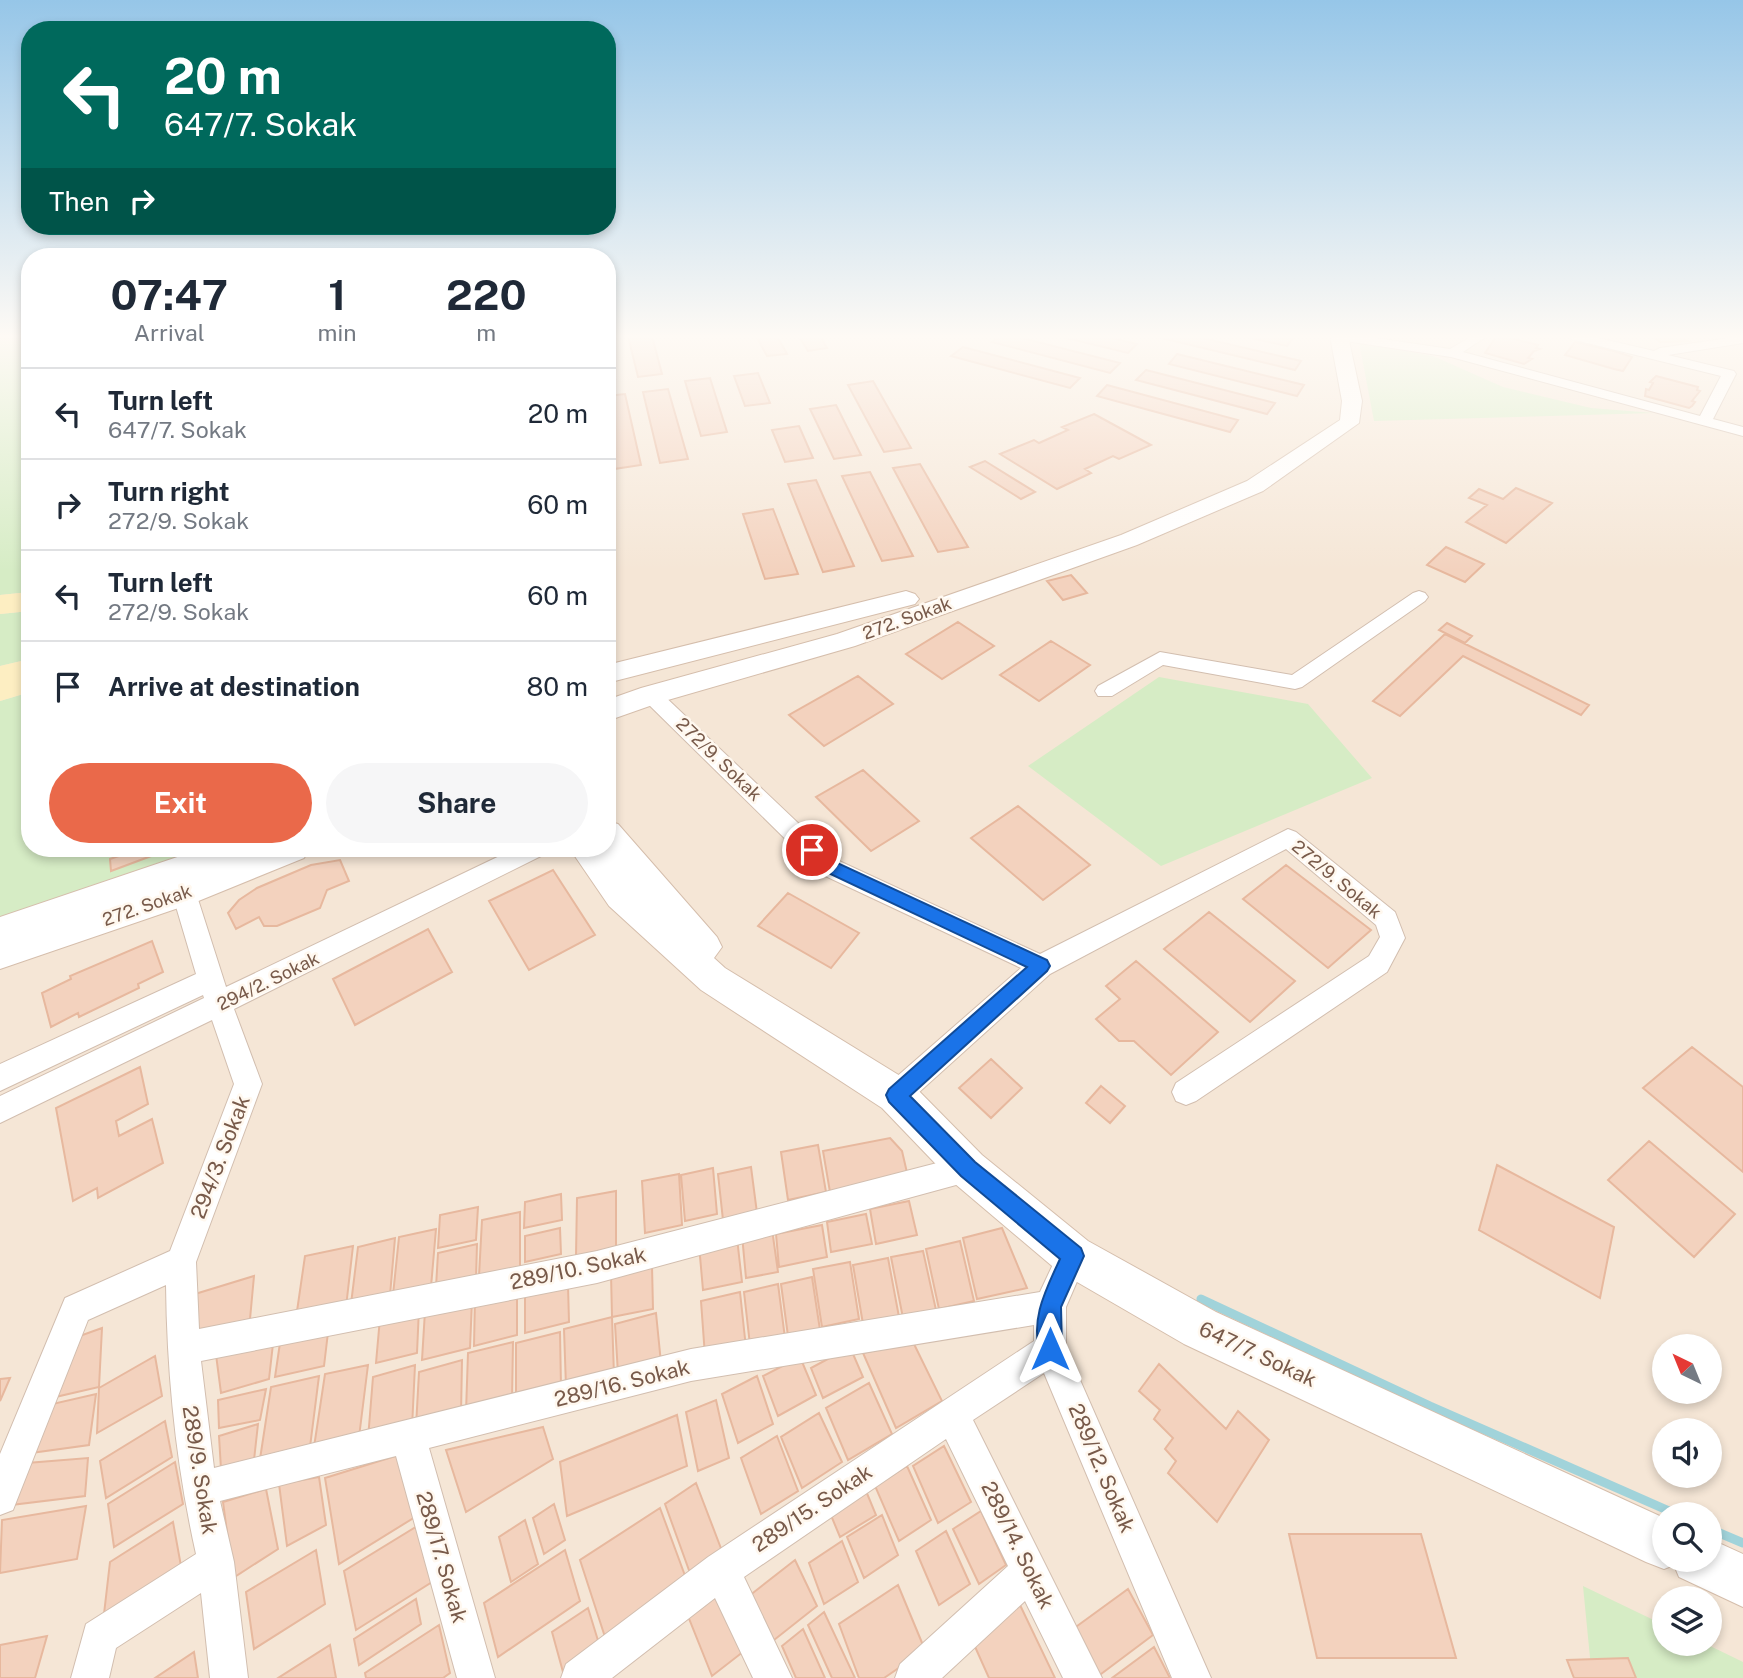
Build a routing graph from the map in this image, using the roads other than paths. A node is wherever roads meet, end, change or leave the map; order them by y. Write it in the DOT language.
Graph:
graph roads {
  1 [pos="1352,414"];
  2 [pos="1680,414"];
  3 [pos="1708,414"];
  4 [pos="1705,421"];
  5 [pos="1743,432"];
  6 [pos="943,597"];
  7 [pos="1419,597"];
  8 [pos="616,672"];
  9 [pos="1105,691"];
  10 [pos="651,695"];
  11 [pos="616,708"];
  12 [pos="616,845"];
  13 [pos="214,857"];
  14 [pos="273,857"];
  15 [pos="519,857"];
  16 [pos="592,857"];
  17 [pos="184,893"];
  18 [pos="0,931"];
  19 [pos="0,954"];
  20 [pos="1041,966"];
  21 [pos="210,979"];
  22 [pos="219,1005"];
  23 [pos="804,1039"];
  24 [pos="0,1078"];
  25 [pos="1186,1092"];
  26 [pos="896,1095"];
  27 [pos="0,1110"];
  28 [pos="968,1169"];
  29 [pos="1073,1256"];
  30 [pos="181,1262"];
  31 [pos="1050,1306"];
  32 [pos="76,1308"];
  33 [pos="183,1348"];
  34 [pos="1050,1349"];
  35 [pos="952,1414"];
  36 [pos="408,1436"];
  37 [pos="199,1489"];
  38 [pos="0,1497"];
  39 [pos="1652,1538"];
  40 [pos="216,1562"];
  41 [pos="721,1570"];
  42 [pos="1031,1570"];
  43 [pos="1722,1571"];
  44 [pos="1743,1581"];
  45 [pos="90,1678"];
  46 [pos="229,1678"];
  47 [pos="476,1678"];
  48 [pos="580,1678"];
  49 [pos="773,1678"];
  50 [pos="914,1678"];
  51 [pos="1083,1678"];
  52 [pos="1192,1678"];
  1 -- 6 [label="street, 272. Sokak"];
  2 -- 4 [label="street"];
  3 -- 4 [label="street"];
  4 -- 5 [label="street"];
  6 -- 8 [label="street, 272. Sokak"];
  6 -- 10 [label="street, 272. Sokak"];
  7 -- 9 [label="street"];
  10 -- 11 [label="street, 272. Sokak"];
  10 -- 20 [label="street, 272/9. Sokak"];
  12 -- 23 [label="street"];
  13 -- 18 [label="street, 272. Sokak"];
  14 -- 17 [label="street, 272. Sokak"];
  15 -- 22 [label="street, 294/2. Sokak"];
  16 -- 23 [label="street"];
  17 -- 19 [label="street, 272. Sokak"];
  17 -- 21 [label="street, 294/3. Sokak"];
  20 -- 25 [label="street, 272/9. Sokak"];
  20 -- 26 [label="street, 272/9. Sokak"];
  21 -- 22 [label="street, 294/3. Sokak"];
  21 -- 24 [label="street"];
  22 -- 27 [label="street, 294/2. Sokak"];
  22 -- 30 [label="street, 294/3. Sokak"];
  23 -- 26 [label="street, 647/7. Sokak"];
  26 -- 28 [label="street, 647/7. Sokak"];
  28 -- 29 [label="street, 647/7. Sokak"];
  28 -- 33 [label="street, 289/10. Sokak"];
  29 -- 31 [label="street, 289/12. Sokak"];
  29 -- 39 [label="street, 647/7. Sokak"];
  30 -- 32 [label="street"];
  30 -- 33 [label="street, 289/9. Sokak"];
  31 -- 34 [label="street, 289/12. Sokak"];
  31 -- 36 [label="street, 289/16. Sokak"];
  32 -- 38 [label="street"];
  33 -- 37 [label="street, 289/9. Sokak"];
  34 -- 35 [label="street, 289/15. Sokak"];
  34 -- 52 [label="street, 289/12. Sokak"];
  35 -- 41 [label="street, 289/15. Sokak"];
  35 -- 42 [label="street, 289/14. Sokak"];
  36 -- 37 [label="street, 289/16. Sokak"];
  36 -- 47 [label="street, 289/17. Sokak"];
  37 -- 40 [label="street, 289/9. Sokak"];
  40 -- 45 [label="street"];
  40 -- 46 [label="street, 289/9. Sokak"];
  41 -- 48 [label="street, 289/15. Sokak"];
  41 -- 49 [label="street"];
  42 -- 50 [label="street"];
  42 -- 51 [label="street, 289/14. Sokak"];
  43 -- 44 [label="street"];
}
